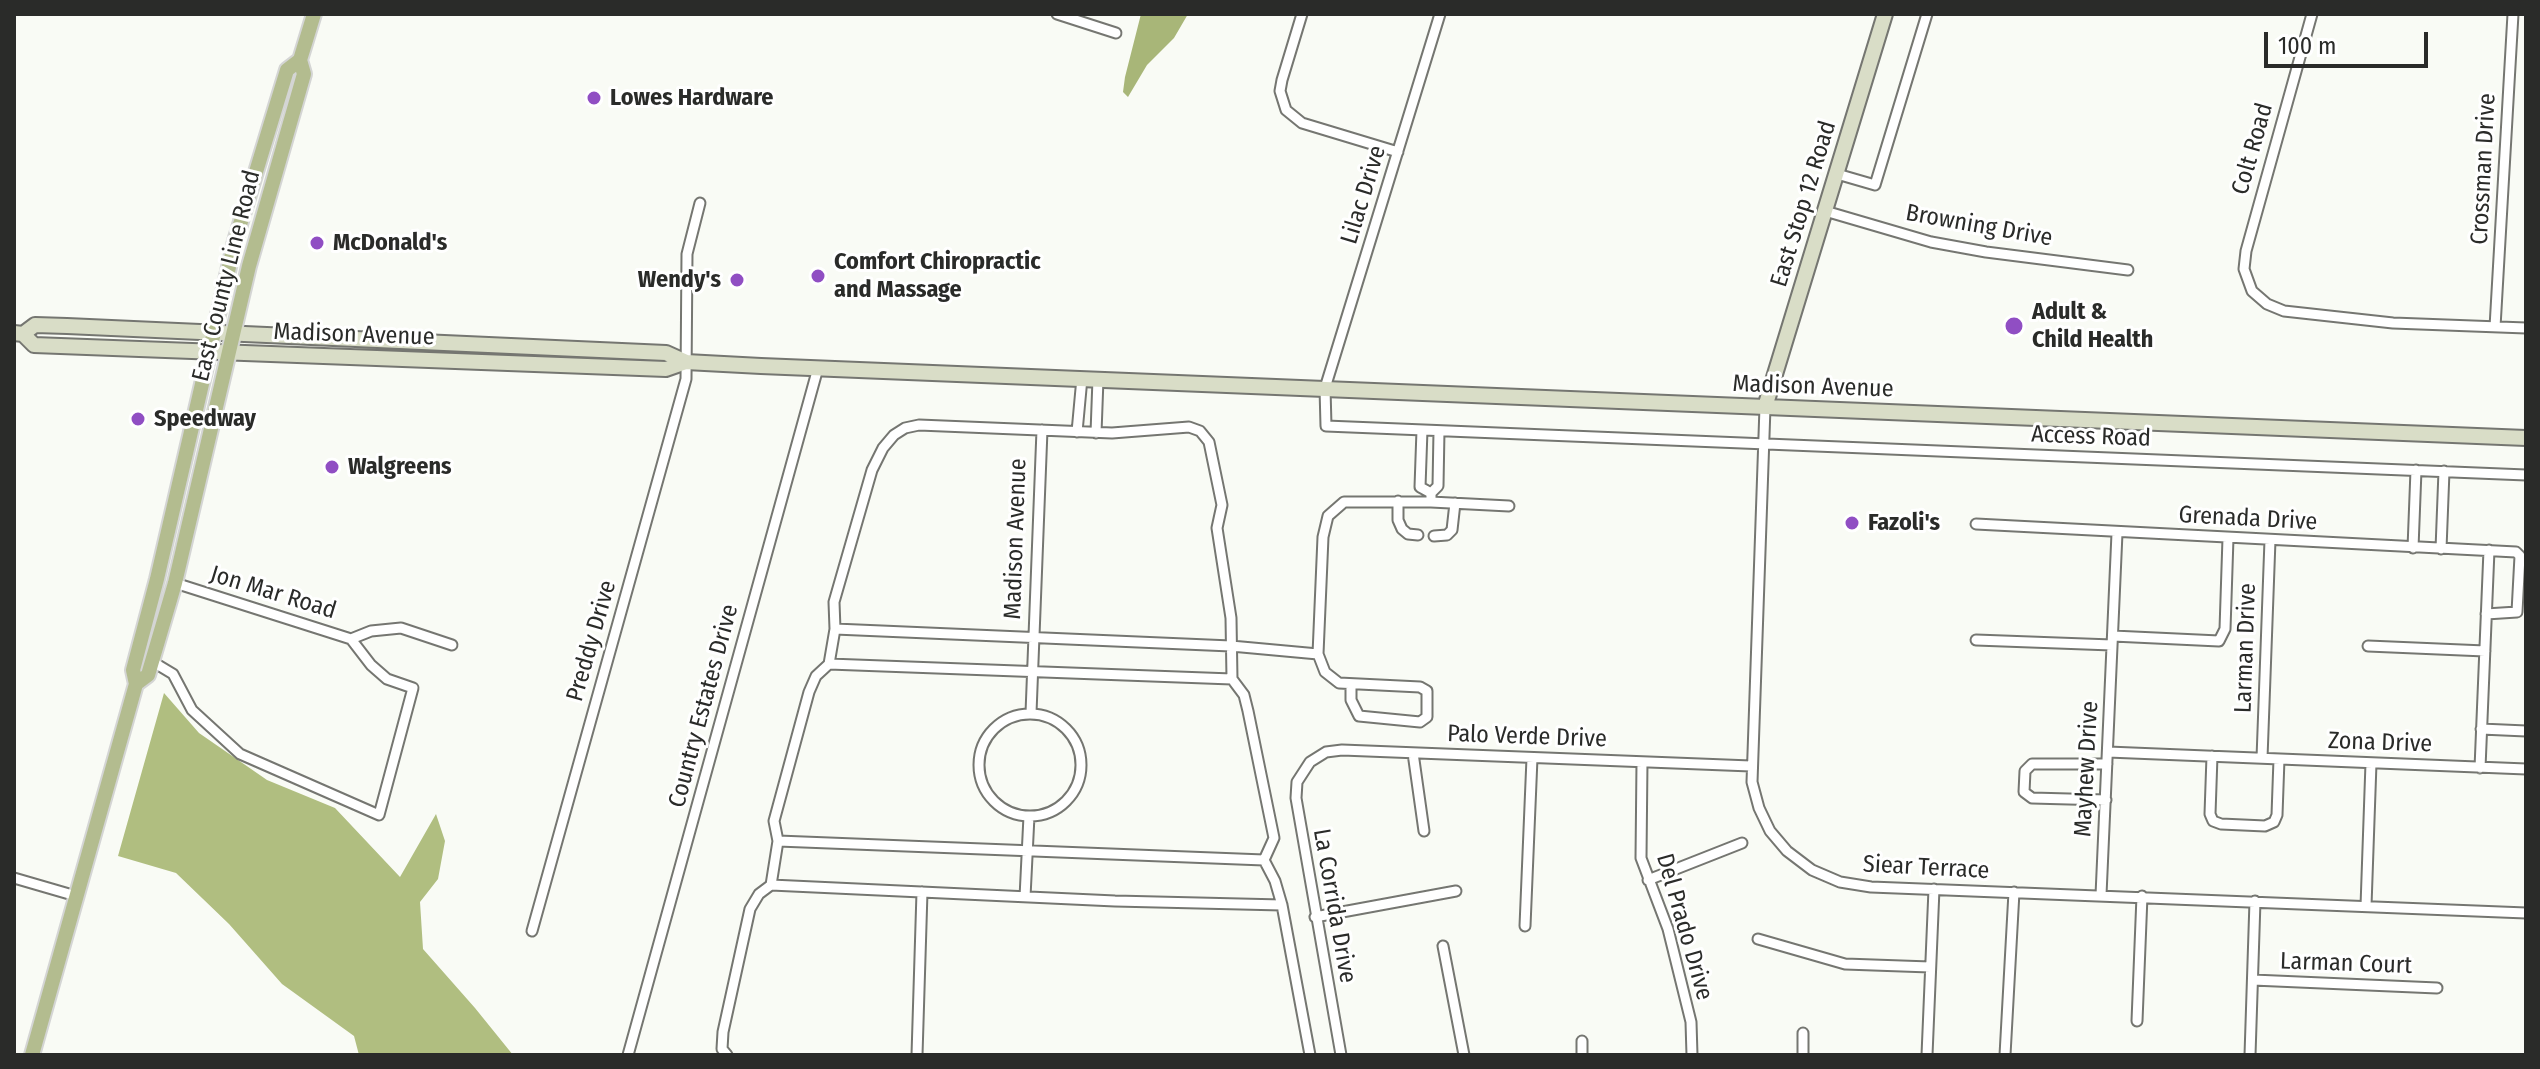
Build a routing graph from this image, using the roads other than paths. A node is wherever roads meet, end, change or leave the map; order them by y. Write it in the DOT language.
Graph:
graph roads {
  1 [pos="314,14"];
  2 [pos="1057,14"];
  3 [pos="1302,14"];
  4 [pos="1440,14"];
  5 [pos="1885,14"];
  6 [pos="1927,14"];
  7 [pos="2312,14"];
  8 [pos="2513,14"];
  9 [pos="1116,33"];
  10 [pos="300,60"];
  11 [pos="274,117"];
  12 [pos="1398,152"];
  13 [pos="1837,174"];
  14 [pos="273,180"];
  15 [pos="700,203"];
  16 [pos="1825,211"];
  17 [pos="2128,270"];
  18 [pos="2495,327"];
  19 [pos="2526,328"];
  20 [pos="213,333"];
  21 [pos="18,334"];
  22 [pos="233,334"];
  23 [pos="209,352"];
  24 [pos="229,352"];
  25 [pos="686,362"];
  26 [pos="818,368"];
  27 [pos="1082,378"];
  28 [pos="1098,379"];
  29 [pos="1325,388"];
  30 [pos="1765,407"];
  31 [pos="1042,430"];
  32 [pos="1422,430"];
  33 [pos="1439,431"];
  34 [pos="1077,432"];
  35 [pos="1096,433"];
  36 [pos="2526,438"];
  37 [pos="1763,443"];
  38 [pos="2416,470"];
  39 [pos="2444,471"];
  40 [pos="2526,475"];
  41 [pos="1431,498"];
  42 [pos="1398,501"];
  43 [pos="1455,503"];
  44 [pos="1509,506"];
  45 [pos="1976,524"];
  46 [pos="2117,533"];
  47 [pos="1418,535"];
  48 [pos="1434,536"];
  49 [pos="2228,538"];
  50 [pos="2270,540"];
  51 [pos="2413,548"];
  52 [pos="2441,549"];
  53 [pos="2489,550"];
  54 [pos="175,583"];
  55 [pos="2486,614"];
  56 [pos="835,629"];
  57 [pos="1035,637"];
  58 [pos="351,639"];
  59 [pos="1976,640"];
  60 [pos="2112,641"];
  61 [pos="452,645"];
  62 [pos="1231,646"];
  63 [pos="2368,646"];
  64 [pos="2485,651"];
  65 [pos="1318,654"];
  66 [pos="153,662"];
  67 [pos="829,664"];
  68 [pos="1033,673"];
  69 [pos="1232,679"];
  70 [pos="136,684"];
  71 [pos="1351,684"];
  72 [pos="1031,713"];
  73 [pos="2481,729"];
  74 [pos="2526,731"];
  75 [pos="2108,752"];
  76 [pos="1413,753"];
  77 [pos="2212,756"];
  78 [pos="1532,758"];
  79 [pos="2262,758"];
  80 [pos="2279,759"];
  81 [pos="1642,762"];
  82 [pos="2371,763"];
  83 [pos="2107,764"];
  84 [pos="1307,765"];
  85 [pos="1751,766"];
  86 [pos="2480,768"];
  87 [pos="2526,769"];
  88 [pos="2106,800"];
  89 [pos="1029,816"];
  90 [pos="1424,831"];
  91 [pos="778,841"];
  92 [pos="1742,843"];
  93 [pos="1025,852"];
  94 [pos="1264,860"];
  95 [pos="14,878"];
  96 [pos="1648,880"];
  97 [pos="771,885"];
  98 [pos="1934,889"];
  99 [pos="1456,891"];
  100 [pos="922,892"];
  101 [pos="2014,892"];
  102 [pos="2101,895"];
  103 [pos="76,896"];
  104 [pos="2142,896"];
  105 [pos="1025,897"];
  106 [pos="2255,901"];
  107 [pos="1282,905"];
  108 [pos="2366,906"];
  109 [pos="2526,913"];
  110 [pos="1315,917"];
  111 [pos="1525,926"];
  112 [pos="532,931"];
  113 [pos="1758,939"];
  114 [pos="1443,946"];
  115 [pos="1930,967"];
  116 [pos="2253,980"];
  117 [pos="2437,988"];
  118 [pos="2137,1021"];
  119 [pos="1803,1033"];
  120 [pos="1582,1041"];
  121 [pos="32,1055"];
  122 [pos="628,1055"];
  123 [pos="727,1055"];
  124 [pos="917,1055"];
  125 [pos="1310,1055"];
  126 [pos="1341,1055"];
  127 [pos="1464,1055"];
  128 [pos="1582,1055"];
  129 [pos="1692,1055"];
  130 [pos="1803,1055"];
  131 [pos="1927,1055"];
  132 [pos="2005,1055"];
  133 [pos="2250,1055"];
  1 -- 10 [label="main road, East County Line Road"];
  2 -- 9 [label="street"];
  3 -- 12 [label="street"];
  4 -- 12 [label="street, Lilac Drive"];
  5 -- 13 [label="main road, East Stop 12 Road"];
  6 -- 13 [label="street"];
  7 -- 18 [label="street, Colt Road"];
  8 -- 18 [label="street, Crossman Drive"];
  10 -- 11 [label="main road, East County Line Road"];
  10 -- 14 [label="main road, East County Line Road"];
  11 -- 14 [label="main road"];
  11 -- 20 [label="main road, East County Line Road"];
  12 -- 29 [label="street, Lilac Drive"];
  13 -- 16 [label="main road, East Stop 12 Road"];
  14 -- 22 [label="main road, East County Line Road"];
  15 -- 25 [label="street, Preddy Drive"];
  16 -- 17 [label="street, Browning Drive"];
  16 -- 30 [label="main road, East Stop 12 Road"];
  18 -- 19 [label="street"];
  20 -- 21 [label="main road, Madison Avenue"];
  20 -- 22 [label="main road, Madison Avenue"];
  20 -- 23 [label="main road, East County Line Road"];
  21 -- 23 [label="main road, Madison Avenue"];
  22 -- 24 [label="main road, East County Line Road"];
  22 -- 25 [label="main road, Madison Avenue"];
  23 -- 24 [label="main road, Madison Avenue"];
  23 -- 70 [label="main road, East County Line Road"];
  24 -- 25 [label="main road, Madison Avenue"];
  24 -- 54 [label="main road, East County Line Road"];
  25 -- 26 [label="main road, Madison Avenue"];
  25 -- 112 [label="street, Preddy Drive"];
  26 -- 27 [label="main road, Madison Avenue"];
  26 -- 122 [label="street, Country Estates Drive"];
  27 -- 28 [label="main road, Madison Avenue"];
  27 -- 34 [label="street"];
  28 -- 29 [label="main road, Madison Avenue"];
  28 -- 35 [label="street"];
  29 -- 30 [label="main road, Madison Avenue"];
  29 -- 32 [label="street, Access Road"];
  30 -- 36 [label="main road, Madison Avenue"];
  30 -- 37 [label="street, Siear Terrace"];
  31 -- 34 [label="street, Madison Avenue"];
  31 -- 56 [label="street"];
  31 -- 57 [label="street, Madison Avenue"];
  32 -- 33 [label="street, Access Road"];
  32 -- 41 [label="street"];
  33 -- 37 [label="street, Access Road"];
  33 -- 41 [label="street"];
  34 -- 35 [label="street, Madison Avenue"];
  35 -- 62 [label="street, Madison Avenue"];
  37 -- 38 [label="street, Access Road"];
  37 -- 85 [label="street, Siear Terrace"];
  38 -- 39 [label="street, Access Road"];
  38 -- 51 [label="street"];
  39 -- 40 [label="street, Access Road"];
  39 -- 52 [label="street"];
  41 -- 42 [label="street"];
  41 -- 43 [label="street"];
  42 -- 47 [label="street"];
  42 -- 65 [label="street"];
  43 -- 44 [label="street"];
  43 -- 48 [label="street"];
  45 -- 46 [label="street, Grenada Drive"];
  46 -- 49 [label="street, Grenada Drive"];
  46 -- 60 [label="street, Mayhew Drive"];
  49 -- 50 [label="street, Grenada Drive"];
  49 -- 60 [label="street"];
  50 -- 51 [label="street, Grenada Drive"];
  50 -- 79 [label="street, Larman Drive"];
  51 -- 52 [label="street, Grenada Drive"];
  52 -- 53 [label="street, Grenada Drive"];
  53 -- 55 [label="street"];
  53 -- 55 [label="street, Grenada Drive"];
  54 -- 58 [label="street, Jon Mar Road"];
  54 -- 66 [label="main road, East County Line Road"];
  55 -- 64 [label="street"];
  56 -- 57 [label="street"];
  56 -- 67 [label="street"];
  57 -- 62 [label="street"];
  57 -- 68 [label="street, Madison Avenue"];
  58 -- 61 [label="street, Jon Mar Road"];
  58 -- 66 [label="street"];
  59 -- 60 [label="street"];
  60 -- 75 [label="street, Mayhew Drive"];
  62 -- 65 [label="street"];
  62 -- 69 [label="street, Madison Avenue"];
  63 -- 64 [label="street"];
  64 -- 73 [label="street"];
  65 -- 71 [label="street"];
  66 -- 70 [label="main road, East County Line Road"];
  67 -- 68 [label="street"];
  67 -- 91 [label="street"];
  68 -- 69 [label="street"];
  68 -- 72 [label="street, Madison Avenue"];
  69 -- 94 [label="street, Madison Avenue"];
  70 -- 103 [label="main road, East County Line Road"];
  71 -- 71 [label="street"];
  72 -- 89 [label="street"];
  72 -- 89 [label="street"];
  73 -- 74 [label="street"];
  73 -- 86 [label="street"];
  75 -- 77 [label="street, Zona Drive"];
  75 -- 83 [label="street, Mayhew Drive"];
  76 -- 78 [label="street, Palo Verde Drive"];
  76 -- 84 [label="street, Palo Verde Drive"];
  76 -- 90 [label="street"];
  77 -- 79 [label="street, Zona Drive"];
  77 -- 80 [label="street"];
  78 -- 81 [label="street, Palo Verde Drive"];
  78 -- 111 [label="street"];
  79 -- 80 [label="street, Zona Drive"];
  80 -- 82 [label="street, Zona Drive"];
  81 -- 85 [label="street, Palo Verde Drive"];
  81 -- 96 [label="street, Del Prado Drive"];
  82 -- 86 [label="street, Zona Drive"];
  82 -- 108 [label="street"];
  83 -- 88 [label="street, Mayhew Drive"];
  83 -- 88 [label="street"];
  84 -- 110 [label="street, La Corrida Drive"];
  85 -- 98 [label="street, Siear Terrace"];
  86 -- 87 [label="street, Zona Drive"];
  88 -- 102 [label="street, Mayhew Drive"];
  89 -- 93 [label="street"];
  91 -- 93 [label="street"];
  91 -- 97 [label="street"];
  92 -- 96 [label="street"];
  93 -- 94 [label="street"];
  93 -- 105 [label="street"];
  94 -- 107 [label="street"];
  95 -- 103 [label="street"];
  96 -- 129 [label="street, Del Prado Drive"];
  97 -- 100 [label="street"];
  97 -- 123 [label="street"];
  98 -- 101 [label="street, Siear Terrace"];
  98 -- 115 [label="street"];
  99 -- 110 [label="street"];
  100 -- 105 [label="street"];
  100 -- 124 [label="street"];
  101 -- 102 [label="street, Siear Terrace"];
  101 -- 132 [label="street"];
  102 -- 104 [label="street, Siear Terrace"];
  103 -- 121 [label="main road, East County Line Road"];
  104 -- 106 [label="street, Siear Terrace"];
  104 -- 118 [label="street"];
  105 -- 107 [label="street"];
  106 -- 108 [label="street, Siear Terrace"];
  106 -- 116 [label="street"];
  107 -- 125 [label="street"];
  108 -- 109 [label="street, Siear Terrace"];
  110 -- 126 [label="street, La Corrida Drive"];
  113 -- 115 [label="street"];
  114 -- 127 [label="street"];
  115 -- 131 [label="street"];
  116 -- 117 [label="street, Larman Court"];
  116 -- 133 [label="street"];
  119 -- 130 [label="street"];
  120 -- 128 [label="street"];
}
